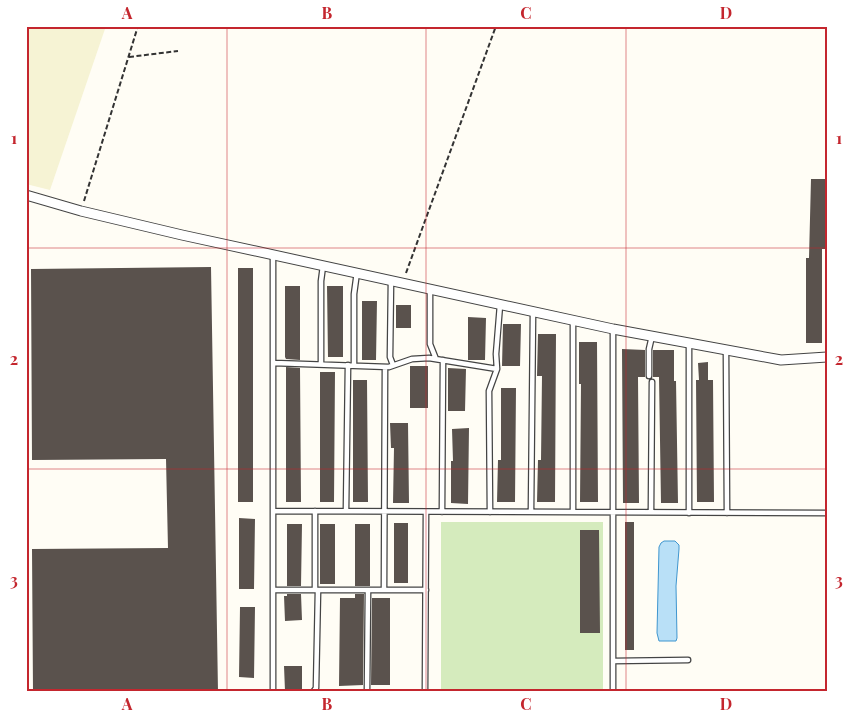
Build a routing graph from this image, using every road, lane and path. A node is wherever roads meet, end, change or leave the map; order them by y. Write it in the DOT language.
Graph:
graph roads {
  1 [pos="138,26"];
  2 [pos="496,26"];
  3 [pos="178,51"];
  4 [pos="129,57"];
  5 [pos="26,195"];
  6 [pos="82,211"];
  7 [pos="273,254"];
  8 [pos="324,265"];
  9 [pos="357,272"];
  10 [pos="391,280"];
  11 [pos="403,282"];
  12 [pos="430,288"];
  13 [pos="500,304"];
  14 [pos="533,312"];
  15 [pos="572,320"];
  16 [pos="613,329"];
  17 [pos="652,336"];
  18 [pos="689,343"];
  19 [pos="726,350"];
  20 [pos="827,357"];
  21 [pos="436,359"];
  22 [pos="443,360"];
  23 [pos="274,363"];
  24 [pos="321,364"];
  25 [pos="351,365"];
  26 [pos="385,366"];
  27 [pos="393,366"];
  28 [pos="497,369"];
  29 [pos="649,376"];
  30 [pos="652,382"];
  31 [pos="274,511"];
  32 [pos="315,511"];
  33 [pos="346,511"];
  34 [pos="384,512"];
  35 [pos="426,512"];
  36 [pos="442,512"];
  37 [pos="490,512"];
  38 [pos="531,512"];
  39 [pos="573,512"];
  40 [pos="613,512"];
  41 [pos="651,512"];
  42 [pos="689,513"];
  43 [pos="727,513"];
  44 [pos="827,513"];
  45 [pos="273,590"];
  46 [pos="316,590"];
  47 [pos="368,590"];
  48 [pos="384,590"];
  49 [pos="426,590"];
  50 [pos="688,660"];
  51 [pos="613,661"];
  52 [pos="273,692"];
  53 [pos="313,692"];
  54 [pos="367,692"];
  55 [pos="425,692"];
  56 [pos="613,692"];
  1 -- 4 [label="path"];
  2 -- 11 [label="path"];
  3 -- 4 [label="path"];
  4 -- 6 [label="path"];
  5 -- 6 [label="street"];
  6 -- 7 [label="street"];
  7 -- 8 [label="street"];
  7 -- 23 [label="lane"];
  8 -- 9 [label="street"];
  8 -- 24 [label="lane"];
  9 -- 10 [label="street"];
  9 -- 25 [label="lane"];
  10 -- 11 [label="street"];
  10 -- 27 [label="lane"];
  11 -- 12 [label="street"];
  12 -- 13 [label="street"];
  12 -- 21 [label="lane"];
  13 -- 14 [label="street"];
  13 -- 28 [label="lane"];
  14 -- 15 [label="street"];
  14 -- 38 [label="lane"];
  15 -- 16 [label="street"];
  15 -- 39 [label="lane"];
  16 -- 17 [label="street"];
  16 -- 40 [label="lane"];
  17 -- 18 [label="street"];
  17 -- 29 [label="lane"];
  18 -- 19 [label="street"];
  18 -- 42 [label="lane"];
  19 -- 20 [label="street"];
  19 -- 43 [label="lane"];
  21 -- 22 [label="lane"];
  21 -- 27 [label="lane"];
  22 -- 28 [label="lane"];
  22 -- 36 [label="lane"];
  23 -- 24 [label="lane"];
  23 -- 31 [label="lane"];
  24 -- 25 [label="lane"];
  25 -- 26 [label="lane"];
  25 -- 33 [label="lane"];
  26 -- 27 [label="lane"];
  26 -- 34 [label="lane"];
  28 -- 37 [label="lane"];
  30 -- 41 [label="lane"];
  31 -- 32 [label="lane"];
  31 -- 45 [label="lane"];
  32 -- 33 [label="lane"];
  32 -- 46 [label="lane"];
  33 -- 34 [label="lane"];
  34 -- 35 [label="lane"];
  34 -- 48 [label="lane"];
  35 -- 36 [label="lane"];
  35 -- 49 [label="lane"];
  36 -- 37 [label="lane"];
  37 -- 38 [label="lane"];
  38 -- 39 [label="lane"];
  39 -- 40 [label="lane"];
  40 -- 41 [label="lane"];
  40 -- 51 [label="lane"];
  41 -- 42 [label="lane"];
  42 -- 43 [label="lane"];
  43 -- 44 [label="lane"];
  45 -- 46 [label="lane"];
  45 -- 52 [label="lane"];
  46 -- 47 [label="lane"];
  46 -- 53 [label="lane"];
  47 -- 48 [label="lane"];
  47 -- 54 [label="lane"];
  48 -- 49 [label="lane"];
  49 -- 55 [label="lane"];
  50 -- 51 [label="lane"];
  51 -- 56 [label="lane"];
}
